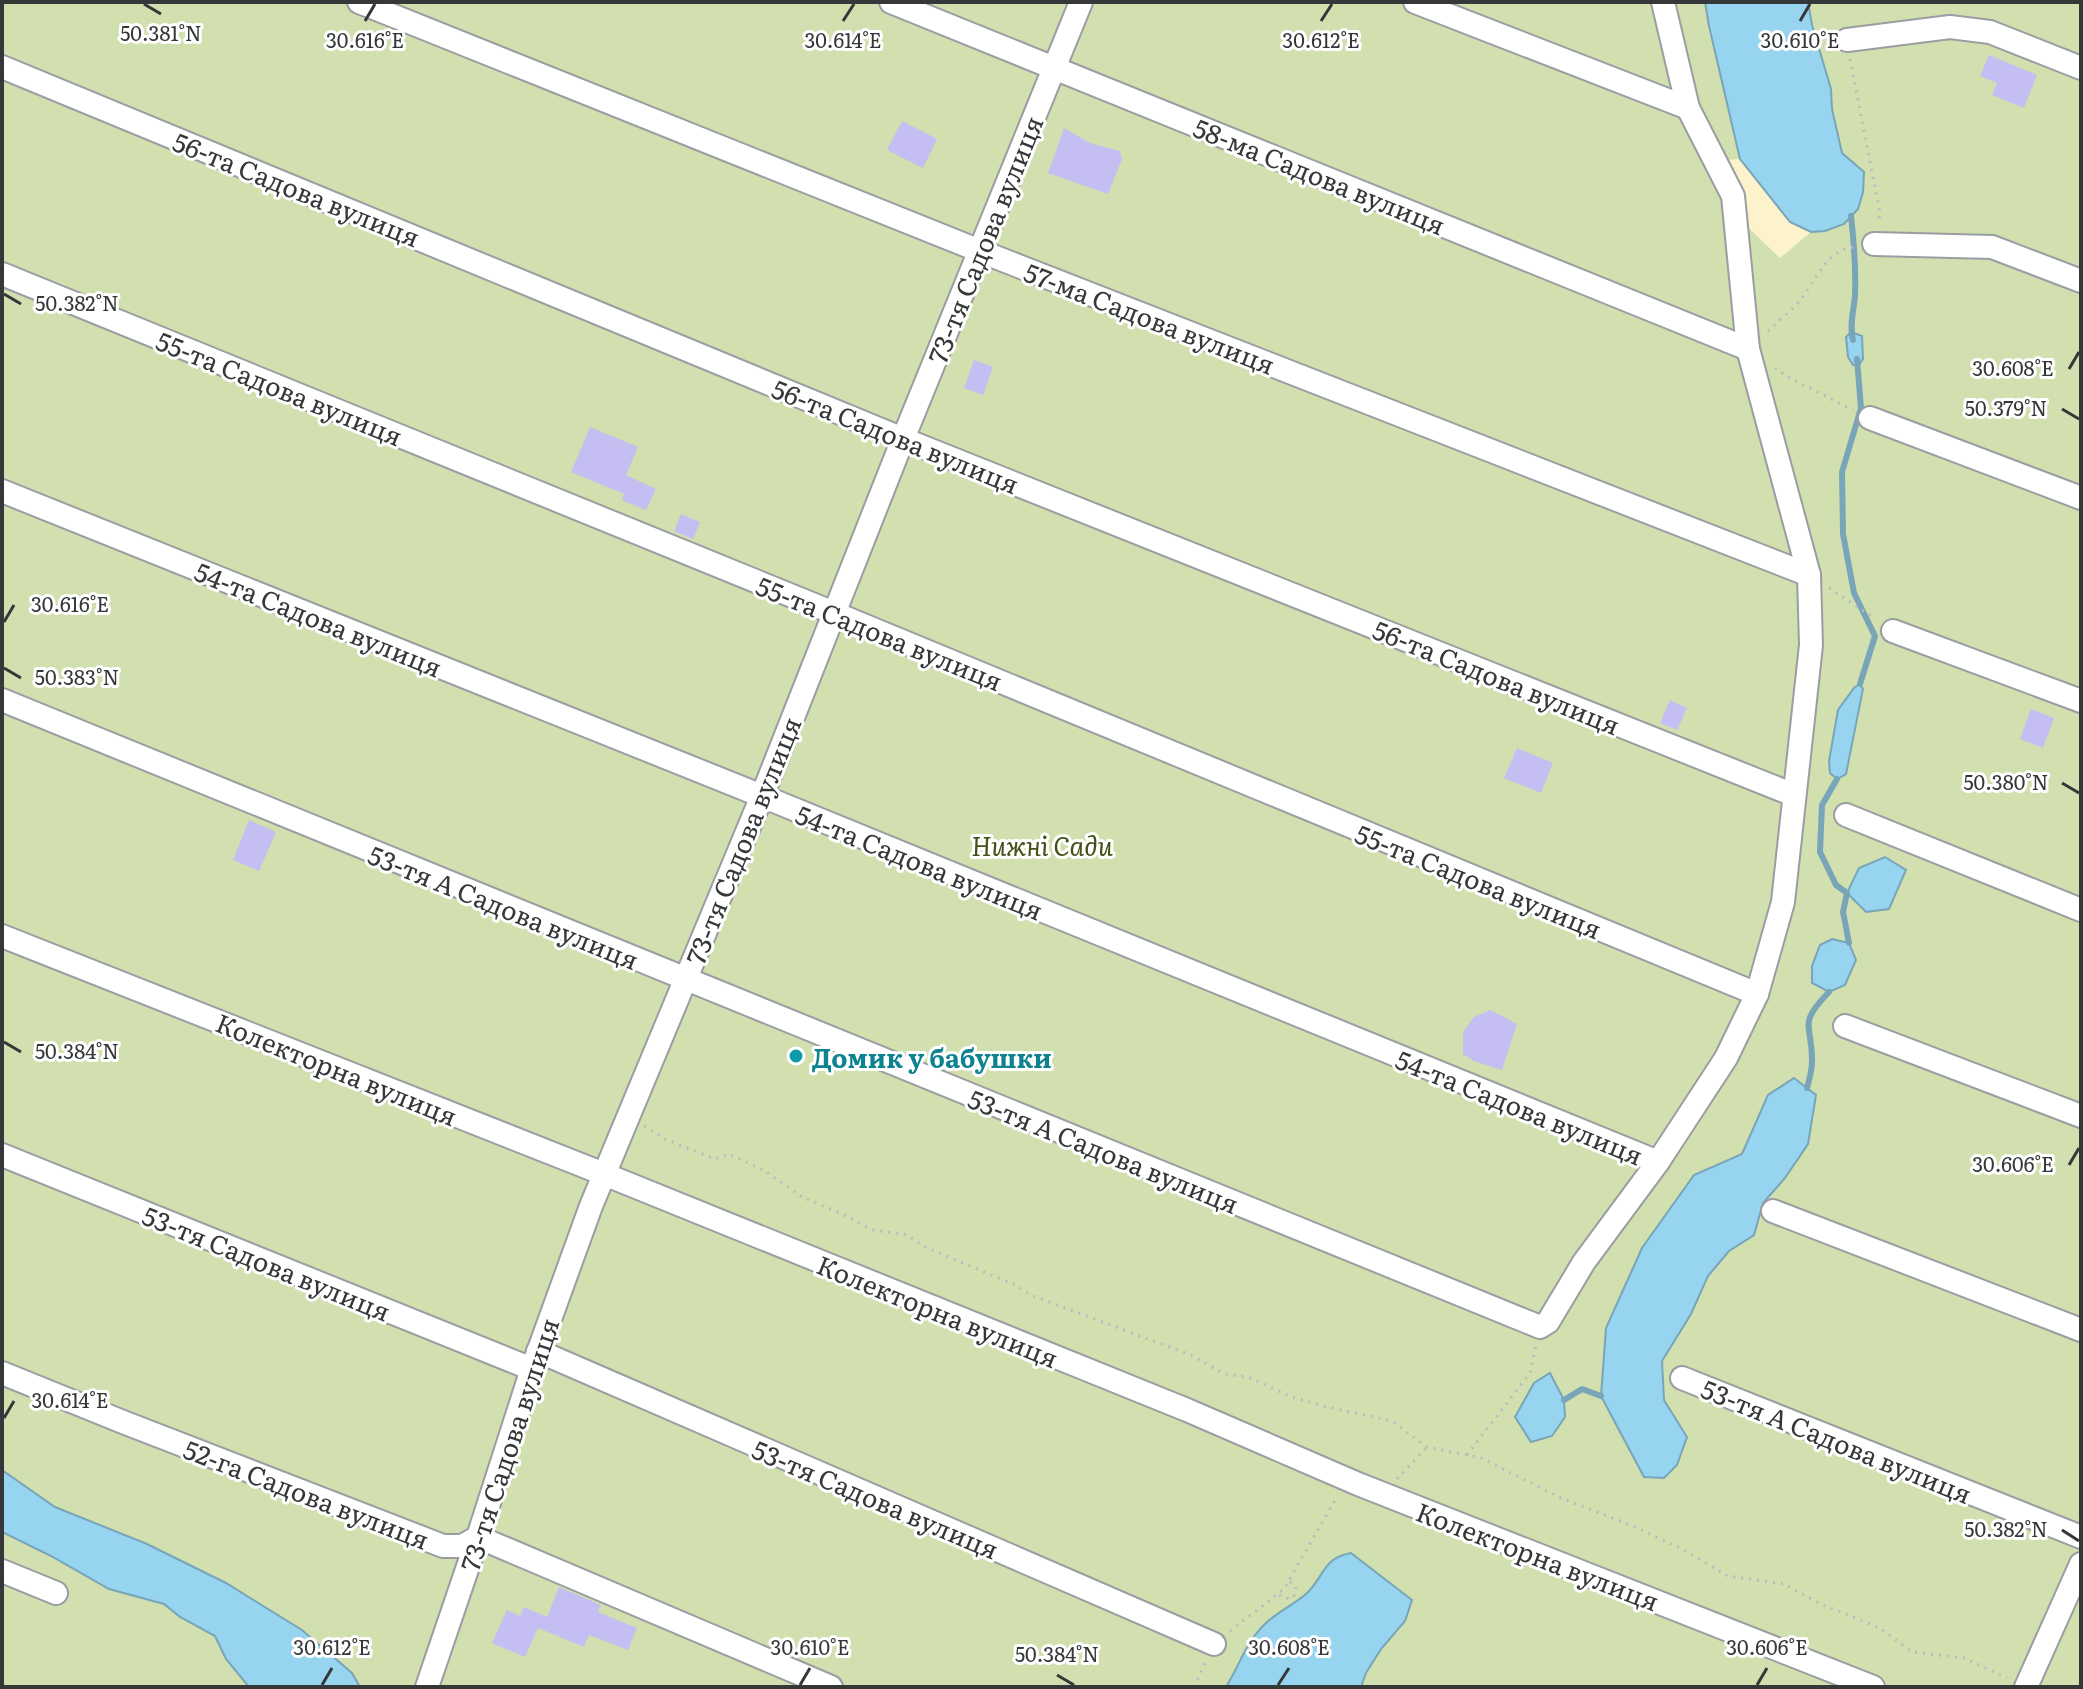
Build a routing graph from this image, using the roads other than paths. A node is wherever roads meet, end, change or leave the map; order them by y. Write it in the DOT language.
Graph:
graph roads {
  1 [pos="359,2"];
  2 [pos="891,2"];
  3 [pos="1081,2"];
  4 [pos="1415,2"];
  5 [pos="1663,2"];
  6 [pos="1847,40"];
  7 [pos="2,67"];
  8 [pos="1053,67"];
  9 [pos="2081,68"];
  10 [pos="1688,108"];
  11 [pos="1874,244"];
  12 [pos="980,251"];
  13 [pos="2,274"];
  14 [pos="2081,281"];
  15 [pos="1748,349"];
  16 [pos="1870,418"];
  17 [pos="903,439"];
  18 [pos="2,491"];
  19 [pos="2081,498"];
  20 [pos="1809,575"];
  21 [pos="834,613"];
  22 [pos="1886,626"];
  23 [pos="2,700"];
  24 [pos="2081,701"];
  25 [pos="1794,795"];
  26 [pos="762,796"];
  27 [pos="1846,815"];
  28 [pos="2081,910"];
  29 [pos="2,936"];
  30 [pos="684,979"];
  31 [pos="1757,994"];
  32 [pos="1845,1026"];
  33 [pos="2081,1116"];
  34 [pos="2,1155"];
  35 [pos="1658,1162"];
  36 [pos="604,1174"];
  37 [pos="1773,1211"];
  38 [pos="2081,1330"];
  39 [pos="535,1360"];
  40 [pos="2,1373"];
  41 [pos="1682,1378"];
  42 [pos="478,1537"];
  43 [pos="2081,1537"];
  44 [pos="2081,1564"];
  45 [pos="2,1571"];
  46 [pos="56,1593"];
  47 [pos="1214,1644"];
  48 [pos="2020,1684"];
  49 [pos="427,1687"];
  50 [pos="831,1687"];
  51 [pos="1873,1687"];
  1 -- 12 [label="street, 57-ма Садова вулиця"];
  2 -- 8 [label="street, 58-ма Садова вулиця"];
  3 -- 8 [label="street, 73-тя Садова вулиця"];
  4 -- 10 [label="street"];
  5 -- 10 [label="street"];
  6 -- 9 [label="street"];
  7 -- 17 [label="street, 56-та Садова вулиця"];
  8 -- 12 [label="street, 73-тя Садова вулиця"];
  8 -- 15 [label="street, 58-ма Садова вулиця"];
  10 -- 15 [label="street"];
  11 -- 14 [label="street"];
  12 -- 17 [label="street, 73-тя Садова вулиця"];
  12 -- 20 [label="street, 57-ма Садова вулиця"];
  13 -- 21 [label="street, 55-та Садова вулиця"];
  15 -- 20 [label="street"];
  16 -- 19 [label="street"];
  17 -- 21 [label="street, 73-тя Садова вулиця"];
  17 -- 25 [label="street, 56-та Садова вулиця"];
  18 -- 26 [label="street, 54-та Садова вулиця"];
  20 -- 25 [label="street"];
  21 -- 26 [label="street, 73-тя Садова вулиця"];
  21 -- 31 [label="street, 55-та Садова вулиця"];
  22 -- 24 [label="street"];
  23 -- 30 [label="street, 53-тя А Садова вулиця"];
  25 -- 31 [label="street"];
  26 -- 30 [label="street, 73-тя Садова вулиця"];
  26 -- 35 [label="street, 54-та Садова вулиця"];
  27 -- 28 [label="street"];
  29 -- 36 [label="street, Колекторна вулиця"];
  30 -- 35 [label="street, 53-тя А Садова вулиця"];
  30 -- 36 [label="street, 73-тя Садова вулиця"];
  31 -- 35 [label="street"];
  32 -- 33 [label="street"];
  34 -- 39 [label="street, 53-тя Садова вулиця"];
  36 -- 39 [label="street, 73-тя Садова вулиця"];
  36 -- 51 [label="street, Колекторна вулиця"];
  37 -- 38 [label="street"];
  39 -- 42 [label="street, 73-тя Садова вулиця"];
  39 -- 47 [label="street, 53-тя Садова вулиця"];
  40 -- 42 [label="street, 52-га Садова вулиця"];
  41 -- 43 [label="street, 53-тя А Садова вулиця"];
  42 -- 49 [label="street, 73-тя Садова вулиця"];
  42 -- 50 [label="street"];
  44 -- 48 [label="street"];
  45 -- 46 [label="street"];
}
